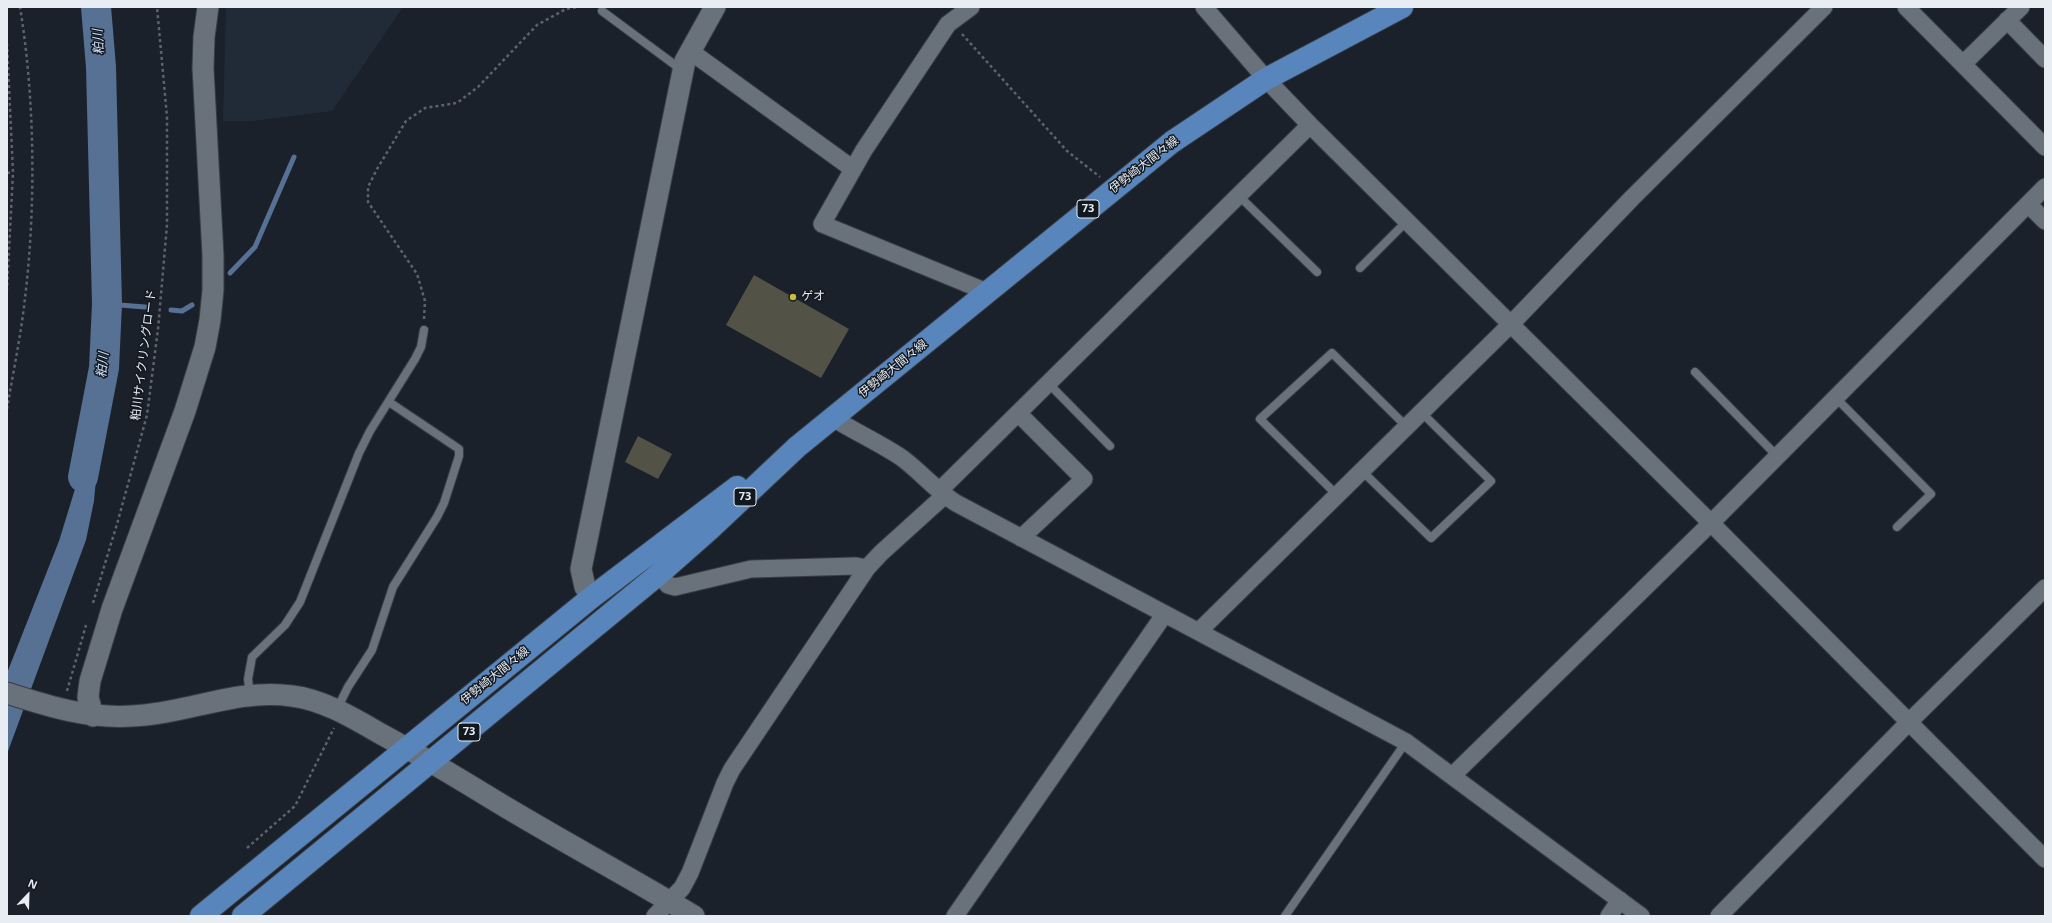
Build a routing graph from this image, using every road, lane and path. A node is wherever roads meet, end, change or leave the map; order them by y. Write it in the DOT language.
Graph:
graph roads {
  1 [pos="20,7"];
  2 [pos="158,7"];
  3 [pos="208,7"];
  4 [pos="577,7"];
  5 [pos="715,7"];
  6 [pos="971,7"];
  7 [pos="1204,7"];
  8 [pos="1402,7"];
  9 [pos="1824,7"];
  10 [pos="1906,7"];
  11 [pos="2021,7"];
  12 [pos="602,11"];
  13 [pos="2008,20"];
  14 [pos="951,22"];
  15 [pos="7,43"];
  16 [pos="2045,59"];
  17 [pos="687,60"];
  18 [pos="1963,64"];
  19 [pos="1266,79"];
  20 [pos="1310,125"];
  21 [pos="2045,146"];
  22 [pos="853,169"];
  23 [pos="13,172"];
  24 [pos="7,173"];
  25 [pos="2045,187"];
  26 [pos="1114,188"];
  27 [pos="1238,195"];
  28 [pos="2028,204"];
  29 [pos="1407,221"];
  30 [pos="2045,221"];
  31 [pos="1360,268"];
  32 [pos="1317,272"];
  33 [pos="7,290"];
  34 [pos="987,292"];
  35 [pos="1511,324"];
  36 [pos="424,330"];
  37 [pos="1695,372"];
  38 [pos="1048,383"];
  39 [pos="1836,398"];
  40 [pos="389,402"];
  41 [pos="7,409"];
  42 [pos="1421,412"];
  43 [pos="1018,413"];
  44 [pos="833,418"];
  45 [pos="1407,427"];
  46 [pos="1110,446"];
  47 [pos="797,447"];
  48 [pos="1778,456"];
  49 [pos="1362,471"];
  50 [pos="942,493"];
  51 [pos="1337,496"];
  52 [pos="1711,523"];
  53 [pos="1897,527"];
  54 [pos="1021,538"];
  55 [pos="867,568"];
  56 [pos="659,574"];
  57 [pos="2045,588"];
  58 [pos="592,597"];
  59 [pos="92,605"];
  60 [pos="1164,615"];
  61 [pos="88,619"];
  62 [pos="1199,631"];
  63 [pos="7,693"];
  64 [pos="250,695"];
  65 [pos="59,701"];
  66 [pos="337,710"];
  67 [pos="93,716"];
  68 [pos="1909,722"];
  69 [pos="1406,742"];
  70 [pos="406,747"];
  71 [pos="432,762"];
  72 [pos="1452,776"];
  73 [pos="247,848"];
  74 [pos="2045,859"];
  75 [pos="1620,900"];
  76 [pos="669,901"];
  77 [pos="201,916"];
  78 [pos="243,916"];
  79 [pos="655,916"];
  80 [pos="694,916"];
  81 [pos="955,916"];
  82 [pos="1284,916"];
  83 [pos="1609,916"];
  84 [pos="1641,916"];
  85 [pos="1719,916"];
  1 -- 41 [label="path"];
  2 -- 59 [label="path, 粕川サイクリングロード"];
  3 -- 67 [label="street"];
  4 -- 36 [label="path"];
  5 -- 17 [label="street"];
  6 -- 14 [label="street"];
  7 -- 19 [label="street"];
  8 -- 19 [label="main road, 伊勢崎大間々線 / 73"];
  9 -- 35 [label="street"];
  10 -- 18 [label="street"];
  11 -- 13 [label="street"];
  12 -- 17 [label="lane"];
  13 -- 16 [label="street"];
  13 -- 18 [label="street"];
  14 -- 22 [label="street"];
  14 -- 26 [label="path"];
  15 -- 23 [label="path"];
  17 -- 22 [label="street"];
  17 -- 58 [label="street"];
  18 -- 21 [label="street"];
  19 -- 20 [label="street"];
  19 -- 26 [label="main road, 伊勢崎大間々線 / 73"];
  20 -- 27 [label="street"];
  20 -- 29 [label="street"];
  22 -- 34 [label="street"];
  23 -- 24 [label="path"];
  23 -- 33 [label="path"];
  25 -- 28 [label="street"];
  26 -- 34 [label="main road, 伊勢崎大間々線 / 73"];
  27 -- 32 [label="lane"];
  27 -- 38 [label="street"];
  28 -- 30 [label="street"];
  28 -- 39 [label="street"];
  29 -- 31 [label="lane"];
  29 -- 35 [label="street"];
  34 -- 44 [label="main road, 伊勢崎大間々線 / 73"];
  35 -- 42 [label="street"];
  35 -- 52 [label="street"];
  36 -- 40 [label="lane"];
  37 -- 48 [label="lane"];
  38 -- 43 [label="street"];
  38 -- 46 [label="lane"];
  39 -- 48 [label="street"];
  39 -- 53 [label="lane"];
  40 -- 64 [label="lane"];
  40 -- 66 [label="lane"];
  42 -- 45 [label="street"];
  42 -- 49 [label="lane"];
  43 -- 50 [label="street"];
  43 -- 54 [label="street"];
  44 -- 47 [label="main road, 伊勢崎大間々線 / 73"];
  44 -- 50 [label="street"];
  45 -- 49 [label="street"];
  45 -- 51 [label="lane"];
  47 -- 56 [label="main road, 伊勢崎大間々線 / 73"];
  47 -- 58 [label="main road, 伊勢崎大間々線 / 73"];
  48 -- 52 [label="street"];
  49 -- 51 [label="street"];
  50 -- 54 [label="street"];
  50 -- 55 [label="street"];
  51 -- 62 [label="street"];
  52 -- 68 [label="street"];
  52 -- 72 [label="street"];
  54 -- 60 [label="street"];
  55 -- 56 [label="street"];
  55 -- 76 [label="street"];
  56 -- 71 [label="main road, 伊勢崎大間々線 / 73"];
  57 -- 68 [label="street"];
  58 -- 70 [label="main road, 伊勢崎大間々線 / 73"];
  60 -- 62 [label="street"];
  60 -- 81 [label="street"];
  61 -- 65 [label="path"];
  62 -- 69 [label="street"];
  63 -- 65 [label="street"];
  64 -- 66 [label="street"];
  64 -- 67 [label="street"];
  65 -- 67 [label="street"];
  66 -- 70 [label="street"];
  66 -- 73 [label="path"];
  68 -- 74 [label="street"];
  68 -- 85 [label="street"];
  69 -- 72 [label="street"];
  69 -- 82 [label="lane"];
  70 -- 71 [label="street"];
  70 -- 77 [label="main road, 伊勢崎大間々線 / 73"];
  71 -- 76 [label="street"];
  71 -- 78 [label="main road, 伊勢崎大間々線 / 73"];
  72 -- 75 [label="street"];
  75 -- 83 [label="street"];
  75 -- 84 [label="street"];
  76 -- 79 [label="street"];
  76 -- 80 [label="street"];
}
